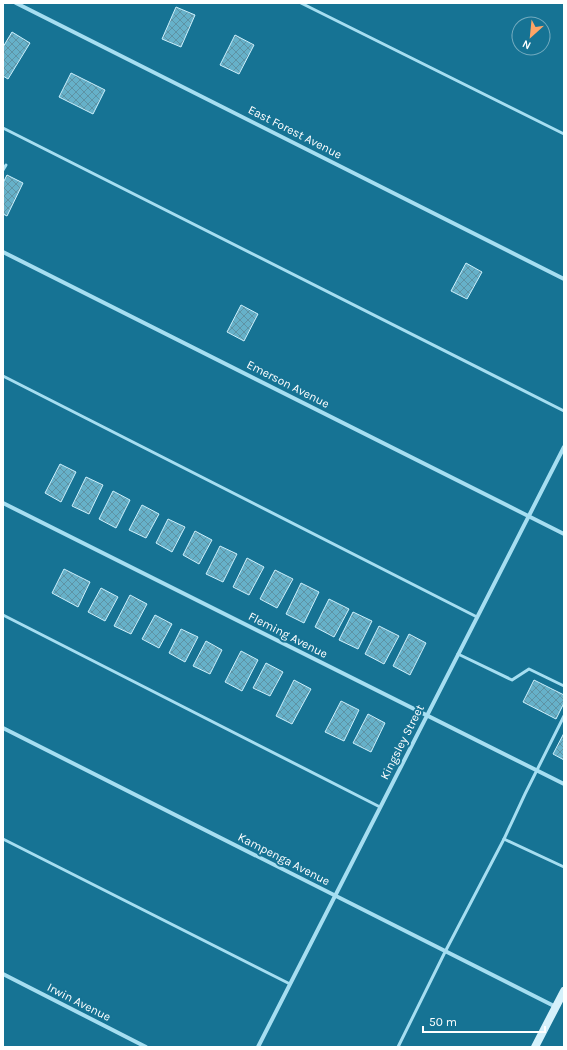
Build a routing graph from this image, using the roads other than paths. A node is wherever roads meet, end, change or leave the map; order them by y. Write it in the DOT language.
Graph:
graph roads {
  1 [pos="16,3"];
  2 [pos="301,3"];
  3 [pos="3,128"];
  4 [pos="564,134"];
  5 [pos="6,165"];
  6 [pos="3,170"];
  7 [pos="3,252"];
  8 [pos="564,279"];
  9 [pos="3,376"];
  10 [pos="564,411"];
  11 [pos="564,447"];
  12 [pos="3,503"];
  13 [pos="529,516"];
  14 [pos="564,534"];
  15 [pos="3,615"];
  16 [pos="477,617"];
  17 [pos="458,654"];
  18 [pos="564,686"];
  19 [pos="426,715"];
  20 [pos="564,716"];
  21 [pos="3,728"];
  22 [pos="537,770"];
  23 [pos="564,784"];
  24 [pos="380,807"];
  25 [pos="3,839"];
  26 [pos="504,839"];
  27 [pos="564,867"];
  28 [pos="336,896"];
  29 [pos="445,952"];
  30 [pos="3,974"];
  31 [pos="290,984"];
  32 [pos="564,991"];
  33 [pos="556,1007"];
  34 [pos="146,1047"];
  35 [pos="258,1047"];
  36 [pos="398,1047"];
  37 [pos="535,1047"];
  1 -- 8 [label="street, East Forest Avenue"];
  2 -- 4 [label="lane"];
  3 -- 10 [label="lane"];
  5 -- 6 [label="lane"];
  7 -- 13 [label="street, Emerson Avenue"];
  9 -- 16 [label="lane"];
  11 -- 13 [label="street, Kingsley Street"];
  12 -- 19 [label="street, Fleming Avenue"];
  13 -- 14 [label="street, Emerson Avenue"];
  13 -- 16 [label="street, Kingsley Street"];
  15 -- 24 [label="lane"];
  16 -- 17 [label="street, Kingsley Street"];
  17 -- 18 [label="lane"];
  17 -- 19 [label="street, Kingsley Street"];
  19 -- 22 [label="street, Fleming Avenue"];
  19 -- 24 [label="street, Kingsley Street"];
  20 -- 22 [label="lane"];
  21 -- 28 [label="street, Kampenga Avenue"];
  22 -- 23 [label="street, Fleming Avenue"];
  22 -- 26 [label="lane"];
  24 -- 28 [label="street, Kingsley Street"];
  25 -- 31 [label="lane"];
  26 -- 27 [label="lane"];
  26 -- 29 [label="lane"];
  28 -- 29 [label="street, Kampenga Avenue"];
  28 -- 31 [label="street, Kingsley Street"];
  29 -- 33 [label="street, Kampenga Avenue"];
  29 -- 36 [label="lane"];
  30 -- 34 [label="street, Irwin Avenue"];
  31 -- 35 [label="street, Kingsley Street"];
  32 -- 33 [label="main road"];
  33 -- 37 [label="main road"];
}
